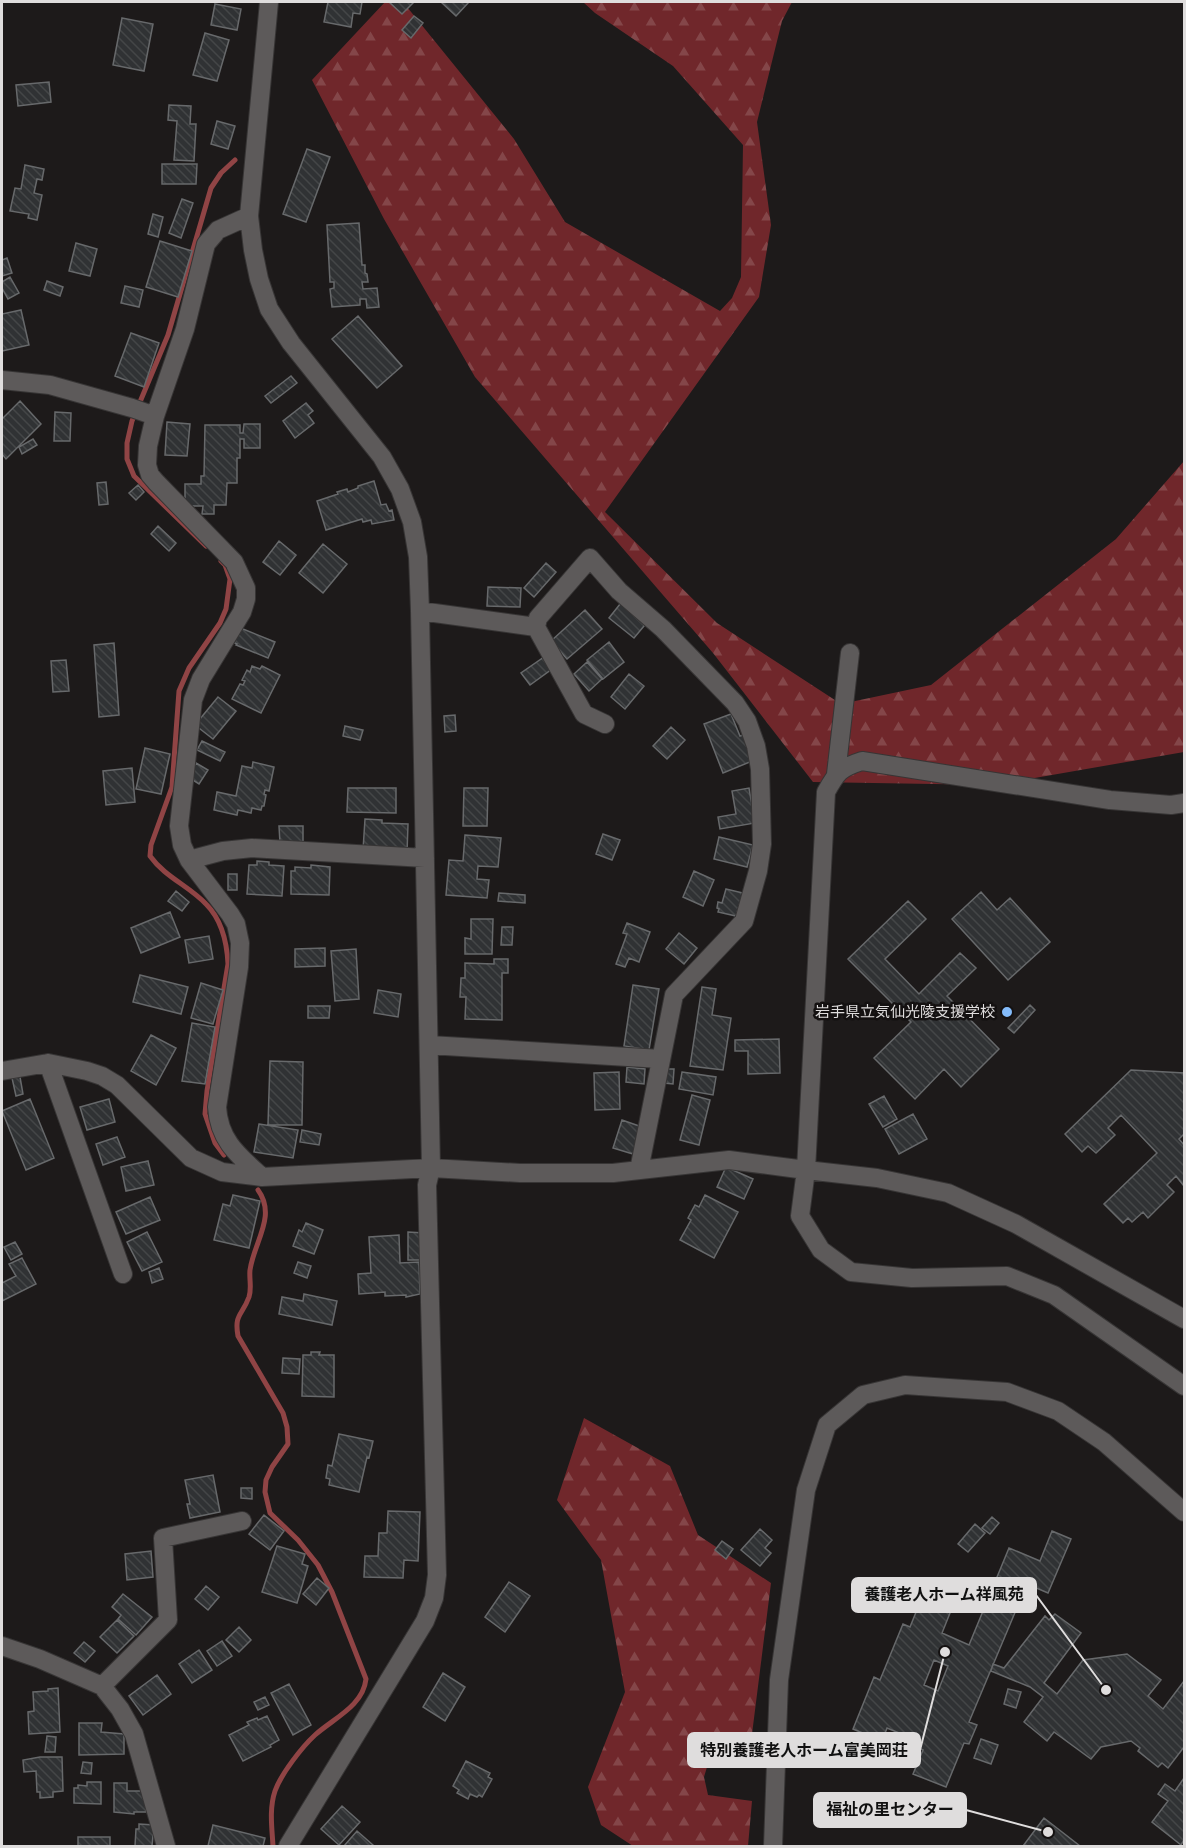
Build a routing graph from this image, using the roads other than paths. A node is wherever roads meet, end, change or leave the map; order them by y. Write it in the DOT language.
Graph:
graph roads {
  1 [pos="269,2"];
  2 [pos="249,216"];
  3 [pos="2,380"];
  4 [pos="145,413"];
  5 [pos="420,611"];
  6 [pos="536,627"];
  7 [pos="850,653"];
  8 [pos="605,724"];
  9 [pos="836,774"];
  10 [pos="1185,803"];
  11 [pos="425,858"];
  12 [pos="189,860"];
  13 [pos="429,1045"];
  14 [pos="661,1059"];
  15 [pos="48,1063"];
  16 [pos="2,1071"];
  17 [pos="431,1168"];
  18 [pos="639,1170"];
  19 [pos="806,1170"];
  20 [pos="262,1177"];
  21 [pos="123,1274"];
  22 [pos="1185,1318"];
  23 [pos="1185,1386"];
  24 [pos="1185,1512"];
  25 [pos="242,1521"];
  26 [pos="2,1646"];
  27 [pos="102,1686"];
  28 [pos="166,1846"];
  29 [pos="288,1846"];
  30 [pos="773,1846"];
  1 -- 2 [label="street"];
  2 -- 4 [label="street"];
  2 -- 5 [label="street"];
  3 -- 4 [label="street"];
  4 -- 12 [label="street"];
  5 -- 6 [label="street"];
  5 -- 11 [label="street"];
  6 -- 8 [label="street"];
  6 -- 14 [label="street"];
  7 -- 9 [label="street"];
  9 -- 10 [label="street"];
  9 -- 19 [label="street"];
  11 -- 12 [label="street"];
  11 -- 13 [label="street"];
  12 -- 20 [label="street"];
  13 -- 14 [label="street"];
  13 -- 17 [label="street"];
  14 -- 18 [label="street"];
  15 -- 16 [label="street"];
  15 -- 20 [label="street"];
  15 -- 21 [label="street"];
  17 -- 18 [label="street"];
  17 -- 20 [label="street"];
  17 -- 29 [label="street"];
  18 -- 19 [label="street"];
  19 -- 22 [label="street"];
  19 -- 23 [label="street"];
  24 -- 30 [label="street"];
  25 -- 27 [label="street"];
  26 -- 27 [label="street"];
  27 -- 28 [label="street"];
}
